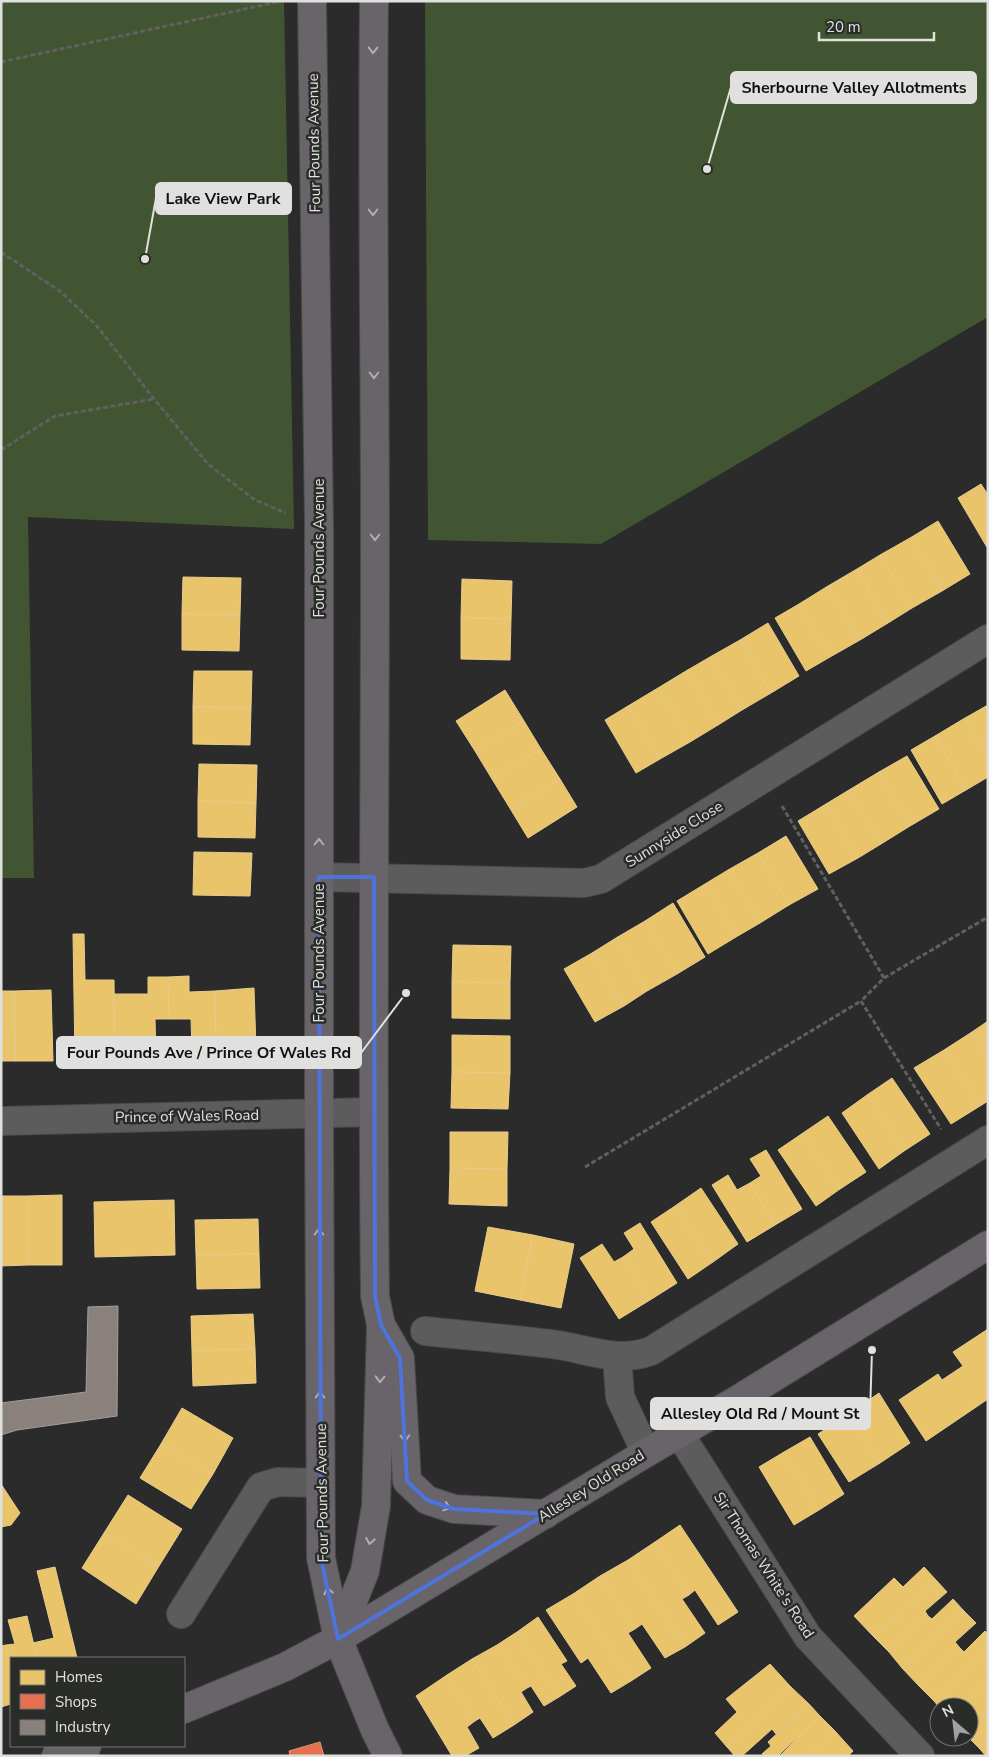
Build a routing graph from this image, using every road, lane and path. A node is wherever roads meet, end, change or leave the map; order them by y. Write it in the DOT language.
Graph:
graph roads {
  1 [pos="280,1"];
  2 [pos="312,1"];
  3 [pos="374,1"];
  4 [pos="1,62"];
  5 [pos="1,252"];
  6 [pos="154,399"];
  7 [pos="1,450"];
  8 [pos="319,526"];
  9 [pos="988,639"];
  10 [pos="781,804"];
  11 [pos="319,877"];
  12 [pos="374,877"];
  13 [pos="988,917"];
  14 [pos="884,978"];
  15 [pos="860,1001"];
  16 [pos="929,1110"];
  17 [pos="319,1112"];
  18 [pos="373,1112"];
  19 [pos="1,1120"];
  20 [pos="988,1140"];
  21 [pos="585,1167"];
  22 [pos="988,1245"];
  23 [pos="381,1325"];
  24 [pos="425,1331"];
  25 [pos="617,1357"];
  26 [pos="679,1432"];
  27 [pos="646,1452"];
  28 [pos="320,1483"];
  29 [pos="546,1514"];
  30 [pos="181,1614"];
  31 [pos="338,1639"];
  32 [pos="185,1708"];
  33 [pos="84,1747"];
  34 [pos="56,1756"];
  35 [pos="388,1756"];
  36 [pos="920,1756"];
  1 -- 4 [label="path"];
  2 -- 8 [label="main road, Four Pounds Avenue"];
  3 -- 12 [label="main road, one-way"];
  5 -- 6 [label="path"];
  6 -- 7 [label="path"];
  6 -- 8 [label="path"];
  11 -- 8 [label="main road, Four Pounds Avenue, one-way"];
  9 -- 12 [label="street, Sunnyside Close"];
  10 -- 14 [label="path"];
  11 -- 12 [label="street, Sunnyside Close"];
  11 -- 17 [label="main road, Four Pounds Avenue"];
  12 -- 18 [label="main road"];
  13 -- 14 [label="path"];
  14 -- 15 [label="path"];
  15 -- 16 [label="path"];
  15 -- 21 [label="path"];
  17 -- 18 [label="street, Prince of Wales Road"];
  17 -- 19 [label="street, Prince of Wales Road"];
  28 -- 17 [label="main road, Four Pounds Avenue, one-way"];
  18 -- 23 [label="main road"];
  20 -- 25 [label="street"];
  22 -- 26 [label="main road, Allesley Old Road"];
  23 -- 29 [label="main road, one-way"];
  23 -- 31 [label="main road, one-way"];
  24 -- 25 [label="street"];
  25 -- 27 [label="street"];
  26 -- 27 [label="main road, Allesley Old Road"];
  26 -- 36 [label="street, Sir Thomas White's Road"];
  27 -- 29 [label="main road, Allesley Old Road"];
  28 -- 30 [label="street"];
  31 -- 28 [label="main road, Four Pounds Avenue, one-way"];
  29 -- 31 [label="main road, Allesley Old Road"];
  31 -- 32 [label="main road, Allesley Old Road"];
  31 -- 35 [label="main road, Four Pounds Avenue"];
  33 -- 34 [label="main road"];
}
